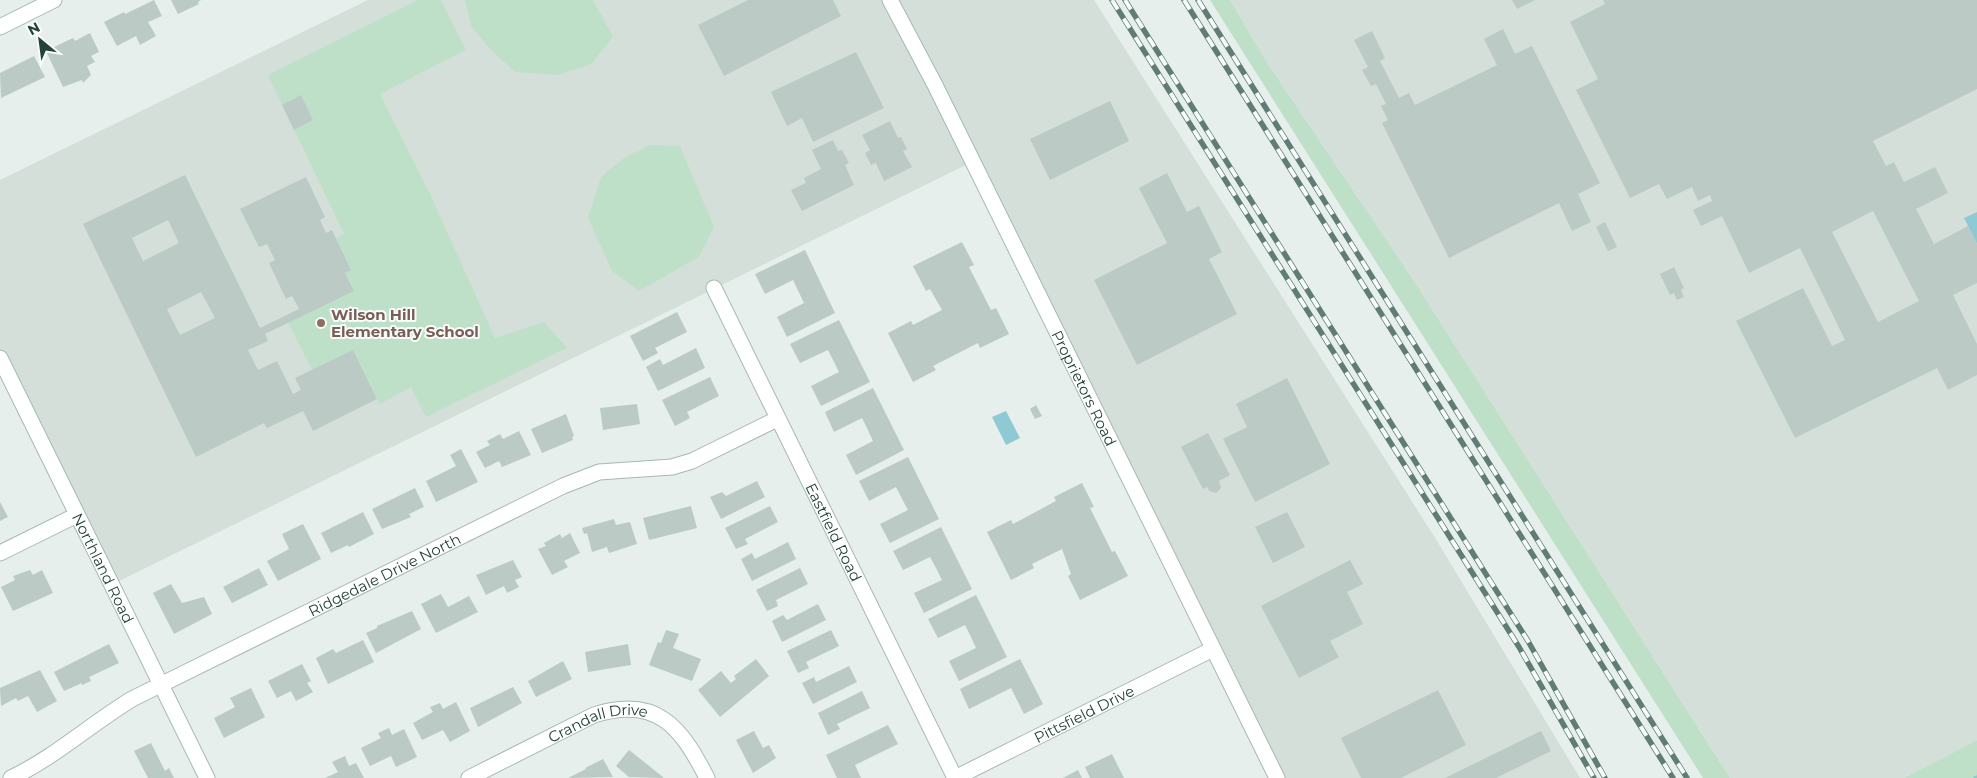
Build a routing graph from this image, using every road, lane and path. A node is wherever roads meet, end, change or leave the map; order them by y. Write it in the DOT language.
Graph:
graph roads {
  1 [pos="54,0"];
  2 [pos="890,0"];
  3 [pos="0,27"];
  4 [pos="714,288"];
  5 [pos="0,359"];
  6 [pos="777,419"];
  7 [pos="77,516"];
  8 [pos="0,553"];
  9 [pos="1213,649"];
  10 [pos="161,685"];
  11 [pos="11,778"];
  12 [pos="207,778"];
  13 [pos="469,778"];
  14 [pos="707,778"];
  15 [pos="955,778"];
  16 [pos="1277,778"];
  1 -- 3 [label="street"];
  2 -- 9 [label="street, Proprietors Road"];
  4 -- 6 [label="street, Eastfield Road"];
  5 -- 7 [label="street, Northland Road"];
  6 -- 10 [label="street, Ridgedale Drive North"];
  6 -- 15 [label="street, Eastfield Road"];
  7 -- 8 [label="street"];
  7 -- 10 [label="street, Northland Road"];
  9 -- 15 [label="street, Pittsfield Drive"];
  9 -- 16 [label="street, Proprietors Road"];
  10 -- 11 [label="street, Ridgedale Drive North"];
  10 -- 12 [label="street, Northland Road"];
  13 -- 14 [label="street, Crandall Drive"];
}
